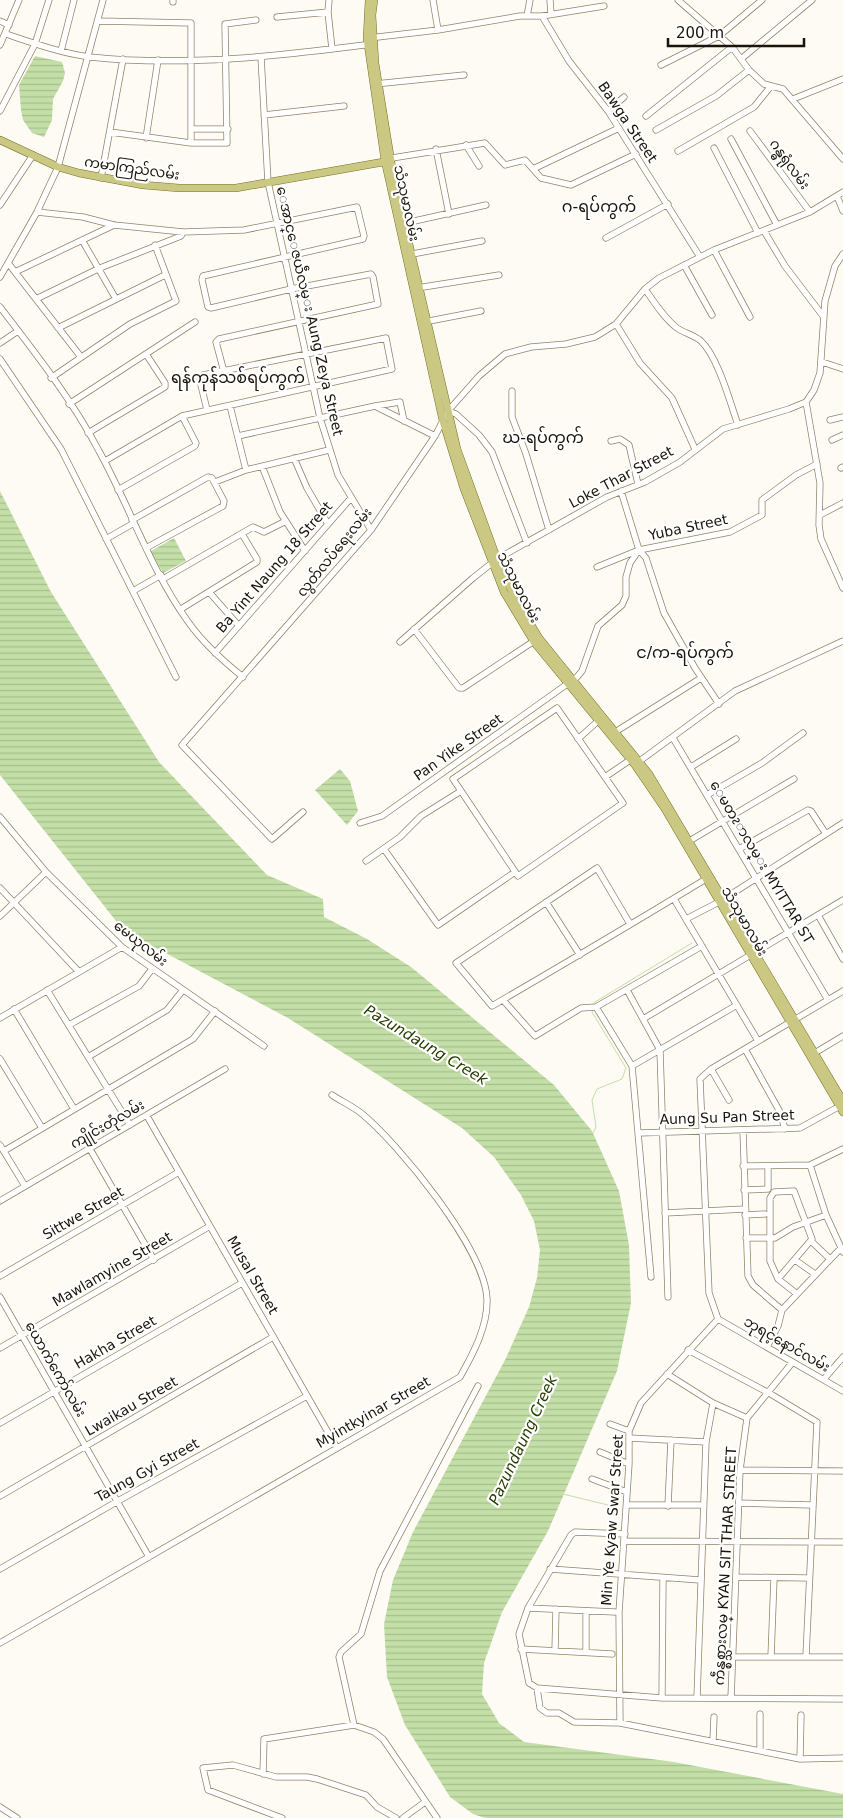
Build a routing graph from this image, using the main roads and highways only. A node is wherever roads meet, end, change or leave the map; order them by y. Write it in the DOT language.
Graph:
graph roads {
  1 [pos="369,0"];
  2 [pos="374,0"];
  3 [pos="370,41"];
  4 [pos="0,140"];
  5 [pos="387,160"];
  6 [pos="424,322"];
  7 [pos="494,561"];
  8 [pos="570,683"];
  9 [pos="612,733"];
  10 [pos="688,842"];
  11 [pos="722,900"];
  12 [pos="842,1106"];
  1 -- 3 [label="main road, သံသုမာလမ်း"];
  2 -- 3 [label="main road, သံသုမာလမ်း"];
  3 -- 5 [label="main road, သံသုမာလမ်း"];
  4 -- 5 [label="main road, ကမာကြည်လမ်း"];
  5 -- 6 [label="main road, သံသုမာလမ်း"];
  6 -- 7 [label="main road, သံသုမာလမ်း"];
  6 -- 7 [label="main road, သံသုမာလမ်း"];
  7 -- 8 [label="main road, သံသုမာလမ်း"];
  8 -- 9 [label="main road, သံသုမာလမ်း"];
  8 -- 9 [label="main road, သံသုမာလမ်း"];
  9 -- 10 [label="main road, သံသုမာလမ်း"];
  10 -- 11 [label="main road, သံသုမာလမ်း"];
  10 -- 11 [label="main road, သံသုမာလမ်း"];
  11 -- 12 [label="main road, သံသုမာလမ်း"];
}
